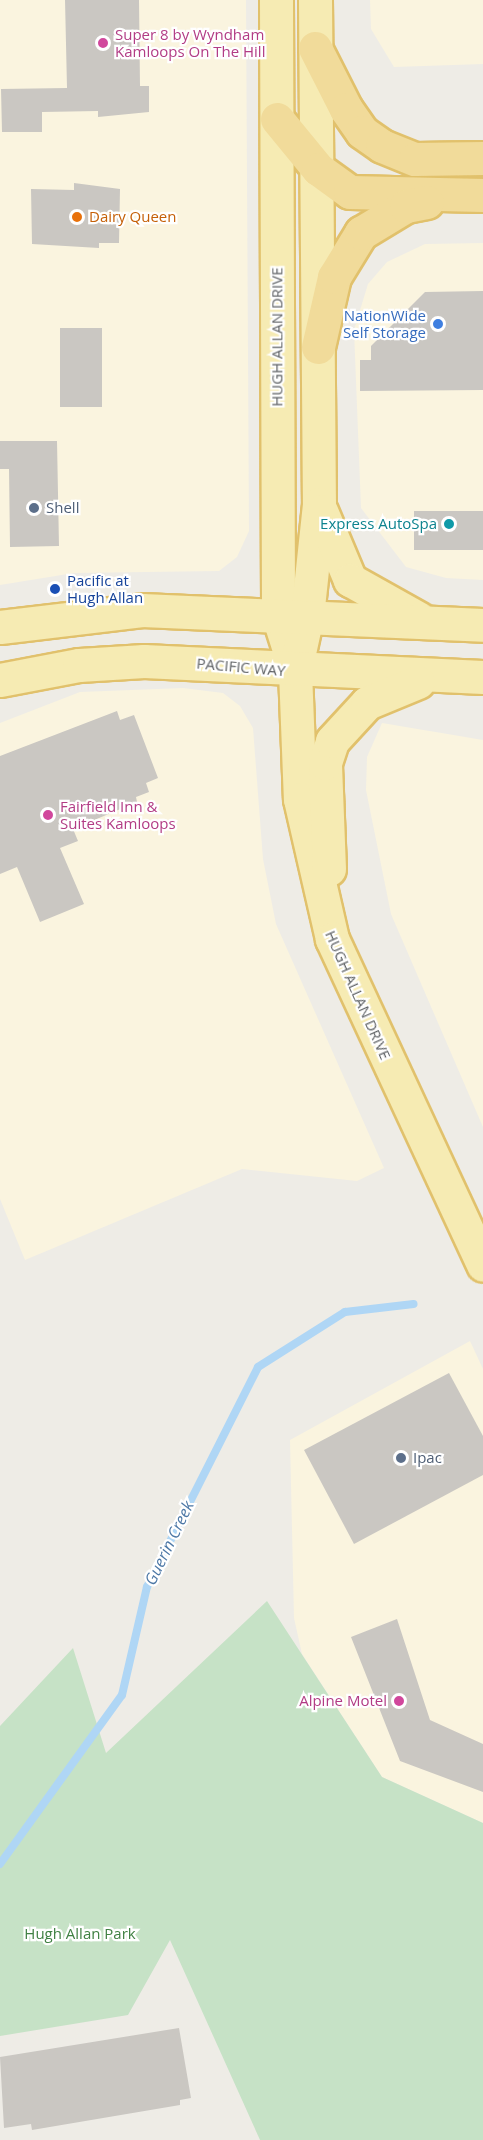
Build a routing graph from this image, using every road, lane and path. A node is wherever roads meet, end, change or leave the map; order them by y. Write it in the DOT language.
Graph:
graph roads {
  1 [pos="276,0"];
  2 [pos="315,0"];
  3 [pos="315,48"];
  4 [pos="277,119"];
  5 [pos="483,158"];
  6 [pos="318,169"];
  7 [pos="470,195"];
  8 [pos="318,347"];
  9 [pos="319,504"];
  10 [pos="292,615"];
  11 [pos="430,624"];
  12 [pos="483,625"];
  13 [pos="0,627"];
  14 [pos="295,671"];
  15 [pos="434,676"];
  16 [pos="483,677"];
  17 [pos="0,680"];
  18 [pos="332,939"];
  19 [pos="483,1265"];
  1 -- 4 [label="main road, HUGH ALLAN DRIVE"];
  2 -- 3 [label="main road, HUGH ALLAN DRIVE"];
  3 -- 5 [label="highway"];
  3 -- 6 [label="main road, HUGH ALLAN DRIVE"];
  4 -- 6 [label="highway"];
  4 -- 10 [label="main road, HUGH ALLAN DRIVE"];
  6 -- 7 [label="highway"];
  6 -- 8 [label="main road, HUGH ALLAN DRIVE"];
  7 -- 8 [label="highway"];
  8 -- 9 [label="main road, HUGH ALLAN DRIVE"];
  9 -- 10 [label="main road, HUGH ALLAN DRIVE"];
  9 -- 11 [label="main road"];
  10 -- 11 [label="main road"];
  10 -- 13 [label="main road"];
  10 -- 14 [label="main road, HUGH ALLAN DRIVE"];
  11 -- 12 [label="main road"];
  14 -- 15 [label="main road, PACIFIC WAY"];
  14 -- 17 [label="main road, PACIFIC WAY"];
  14 -- 18 [label="main road, HUGH ALLAN DRIVE"];
  15 -- 16 [label="main road, PACIFIC WAY"];
  15 -- 18 [label="main road"];
  18 -- 19 [label="main road, HUGH ALLAN DRIVE"];
}
